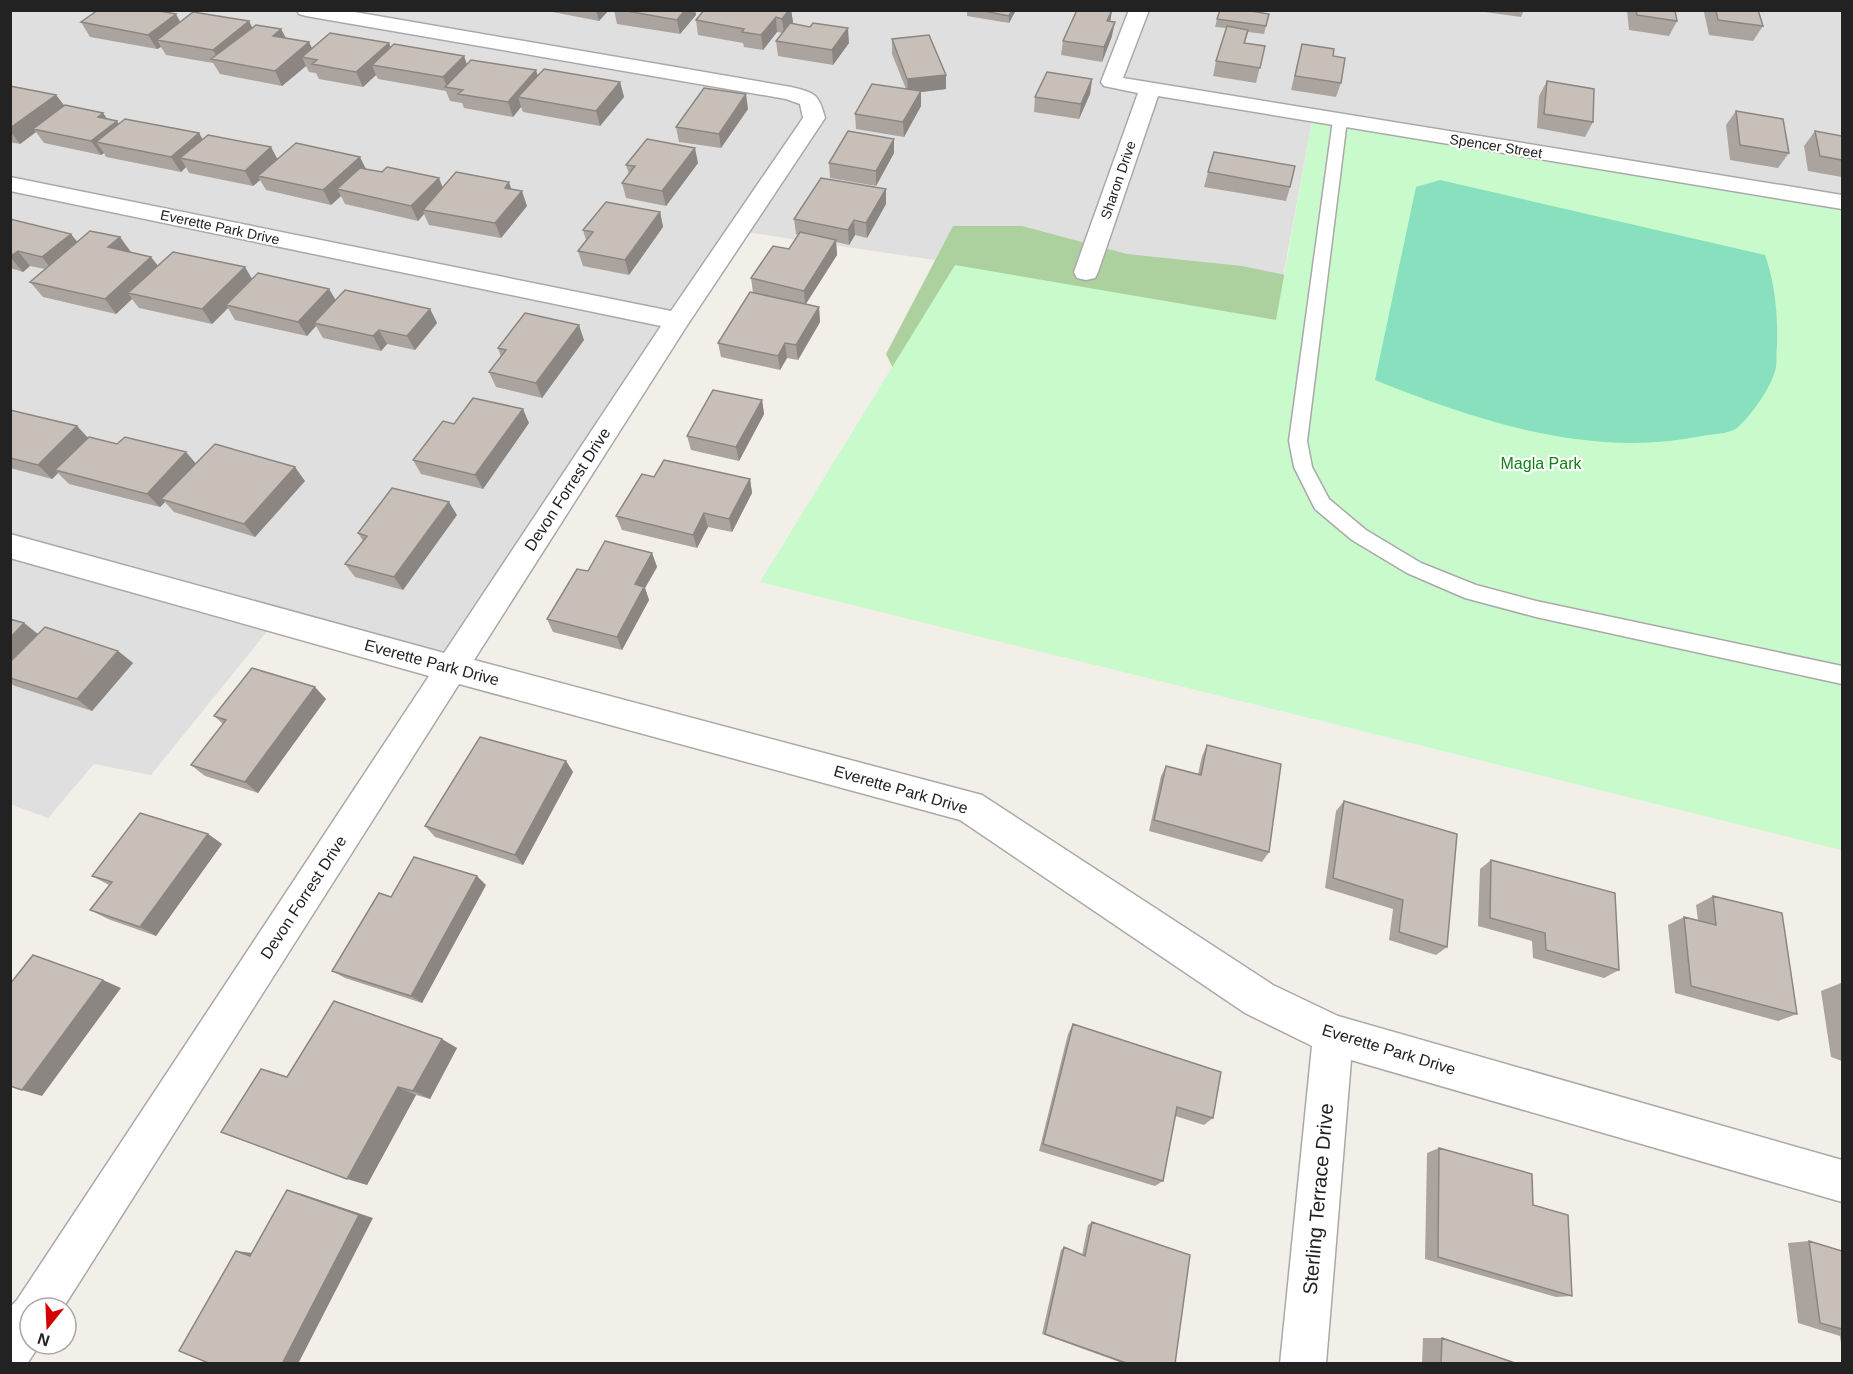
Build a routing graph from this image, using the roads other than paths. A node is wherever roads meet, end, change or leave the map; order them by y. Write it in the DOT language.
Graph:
graph roads {
  1 [pos="306,10"];
  2 [pos="1138,10"];
  3 [pos="1150,89"];
  4 [pos="1340,120"];
  5 [pos="10,184"];
  6 [pos="1842,202"];
  7 [pos="1086,272"];
  8 [pos="677,321"];
  9 [pos="10,546"];
  10 [pos="451,668"];
  11 [pos="1842,675"];
  12 [pos="1334,1035"];
  13 [pos="1842,1181"];
  14 [pos="45,1296"];
  15 [pos="1303,1364"];
  1 -- 8 [label="street, Devon Forrest Drive"];
  2 -- 3 [label="street, Spencer Street"];
  3 -- 4 [label="street, Spencer Street"];
  3 -- 7 [label="street, Sharon Drive"];
  4 -- 6 [label="street, Spencer Street"];
  4 -- 11 [label="lane"];
  5 -- 8 [label="street, Everette Park Drive"];
  8 -- 10 [label="street, Devon Forrest Drive"];
  9 -- 10 [label="street, Everette Park Drive"];
  10 -- 12 [label="street, Everette Park Drive"];
  10 -- 14 [label="street, Devon Forrest Drive"];
  12 -- 13 [label="street, Everette Park Drive"];
  12 -- 15 [label="street, Sterling Terrace Drive"];
}
